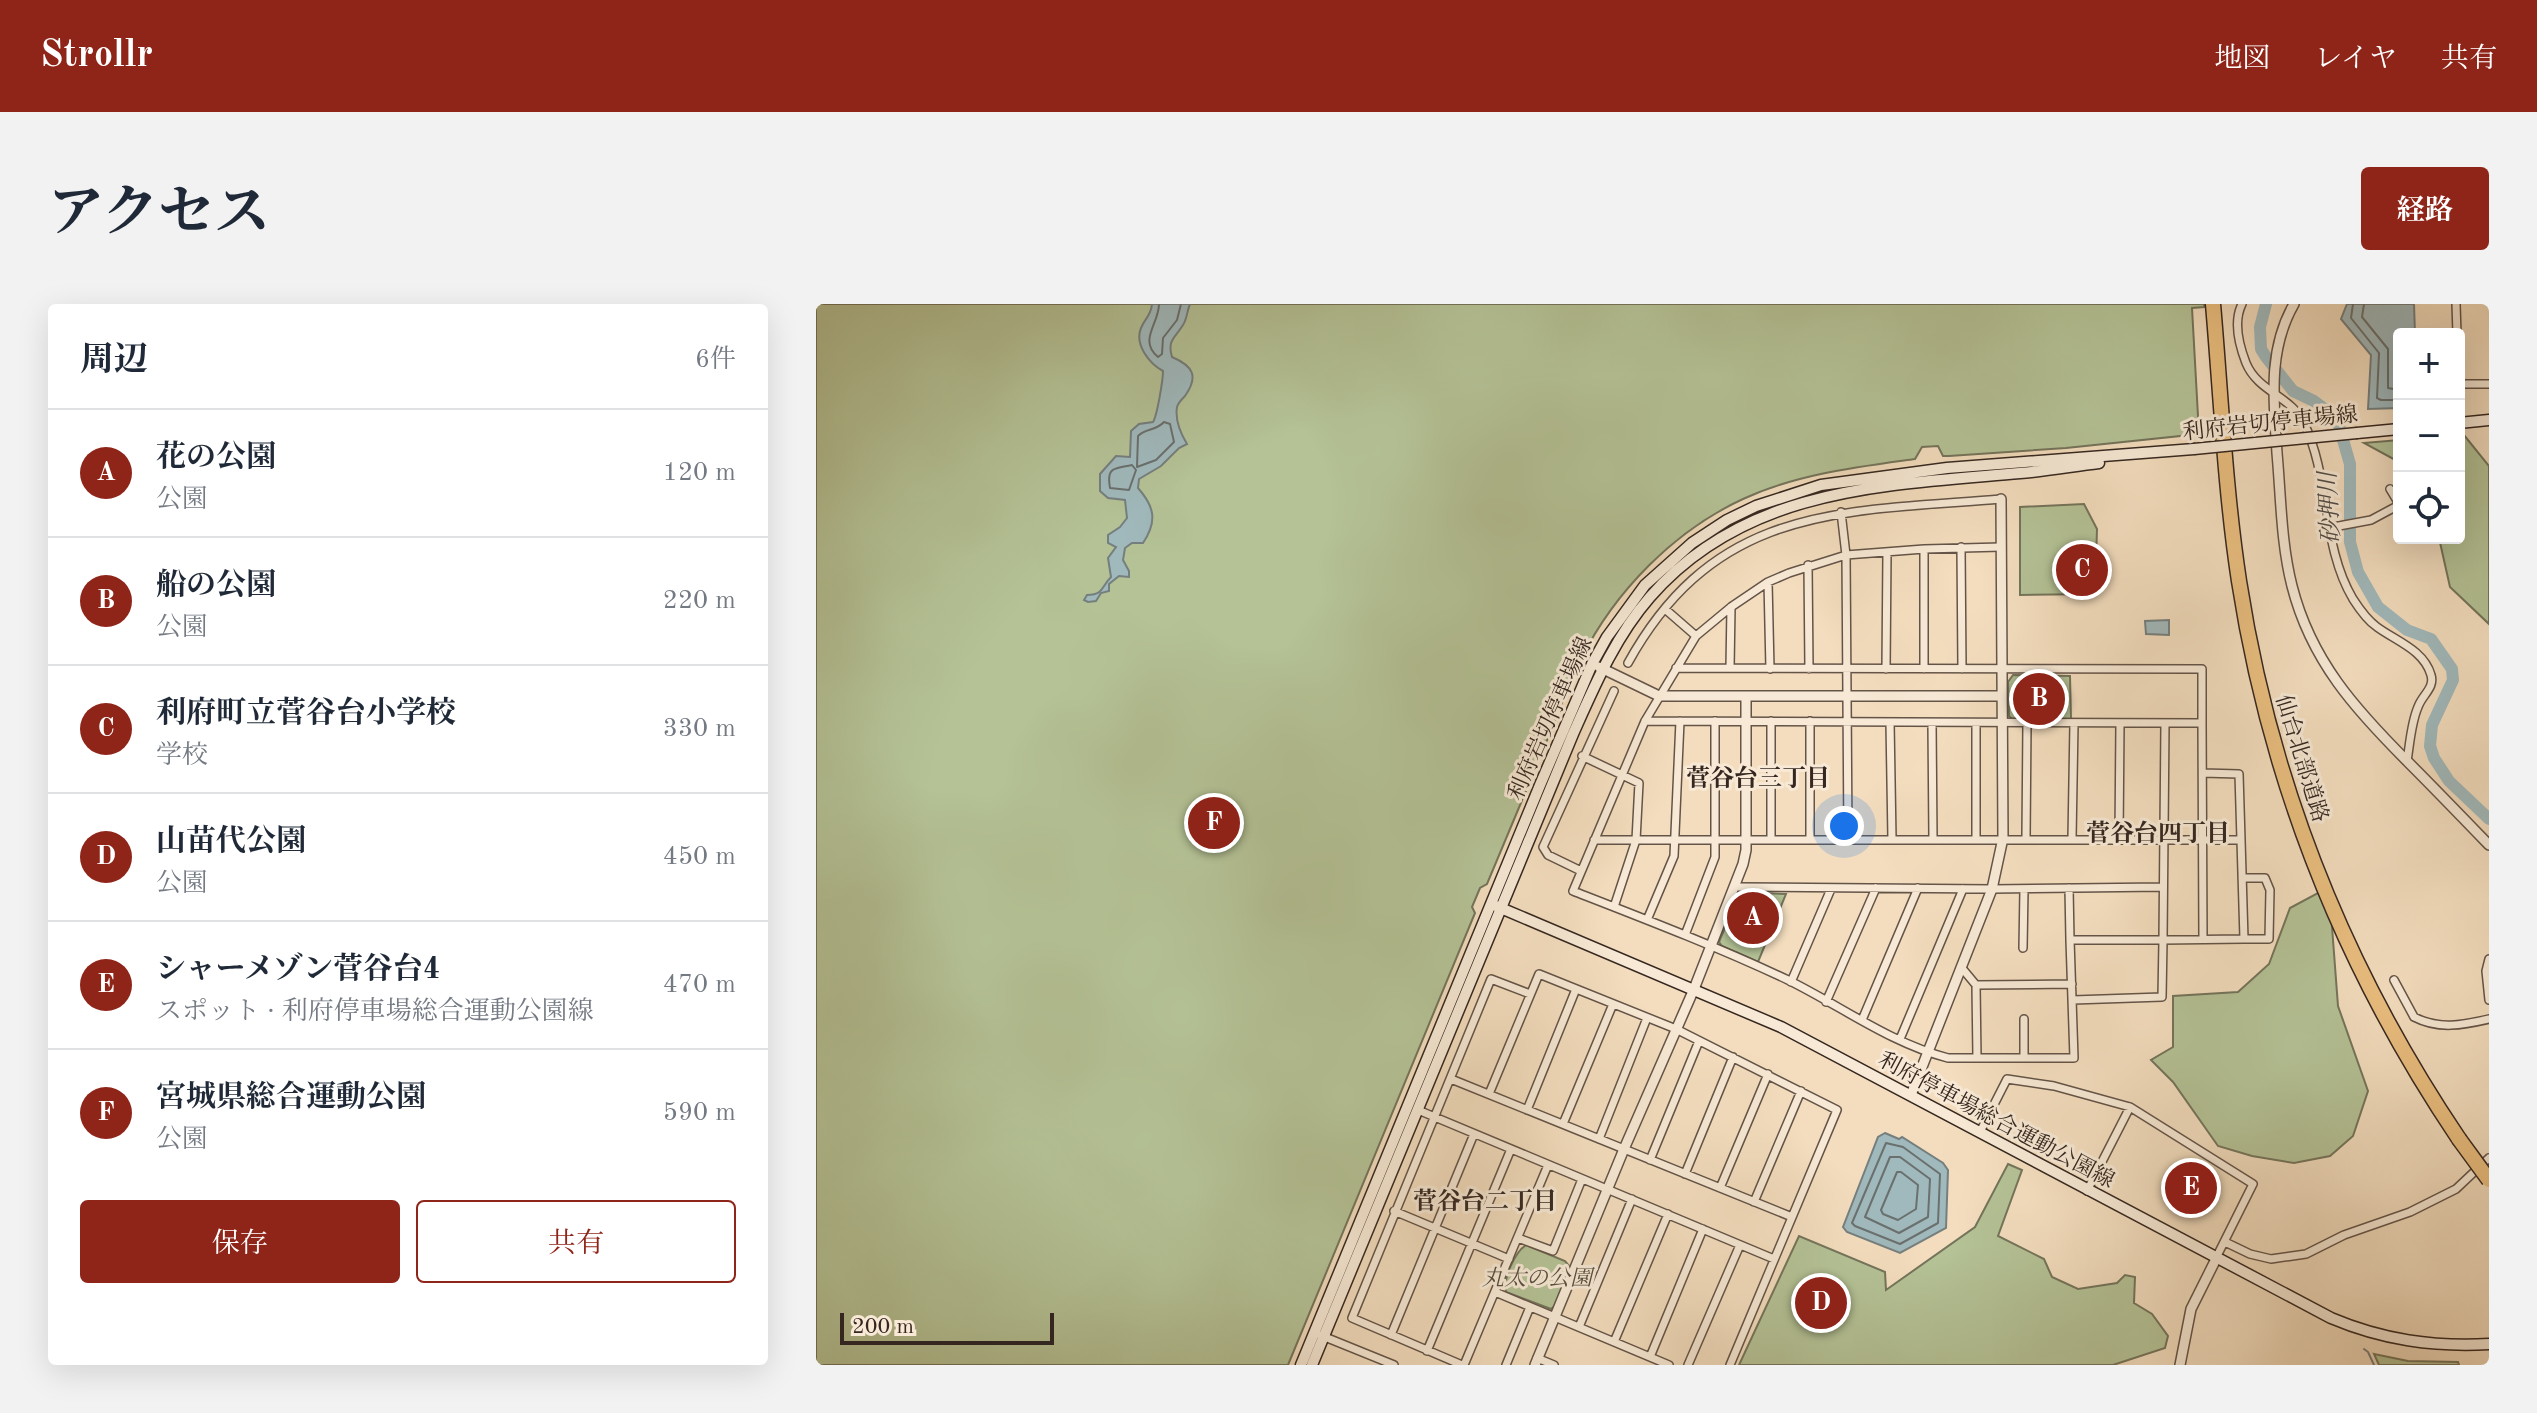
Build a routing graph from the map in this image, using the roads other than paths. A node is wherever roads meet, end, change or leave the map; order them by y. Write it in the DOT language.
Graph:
graph roads {
  1 [pos="2213,304"];
  2 [pos="2242,304"];
  3 [pos="2294,304"];
  4 [pos="2456,304"];
  5 [pos="2457,328"];
  6 [pos="2465,384"];
  7 [pos="2489,384"];
  8 [pos="2273,390"];
  9 [pos="2489,420"];
  10 [pos="2465,422"];
  11 [pos="2393,430"];
  12 [pos="2390,489"];
  13 [pos="2393,494"];
  14 [pos="2001,499"];
  15 [pos="2393,508"];
  16 [pos="1841,512"];
  17 [pos="2332,527"];
  18 [pos="1961,547"];
  19 [pos="2001,547"];
  20 [pos="1924,549"];
  21 [pos="1887,552"];
  22 [pos="1846,555"];
  23 [pos="1808,565"];
  24 [pos="1768,582"];
  25 [pos="1731,607"];
  26 [pos="1665,609"];
  27 [pos="1696,636"];
  28 [pos="1628,663"];
  29 [pos="1597,667"];
  30 [pos="1676,668"];
  31 [pos="1730,668"];
  32 [pos="1770,669"];
  33 [pos="1809,669"];
  34 [pos="1847,669"];
  35 [pos="1886,669"];
  36 [pos="1924,669"];
  37 [pos="1962,669"];
  38 [pos="2001,670"];
  39 [pos="1614,691"];
  40 [pos="1659,696"];
  41 [pos="1746,696"];
  42 [pos="1848,696"];
  43 [pos="2001,696"];
  44 [pos="1746,720"];
  45 [pos="1645,721"];
  46 [pos="1680,721"];
  47 [pos="1715,721"];
  48 [pos="1771,721"];
  49 [pos="1810,721"];
  50 [pos="1848,722"];
  51 [pos="1890,722"];
  52 [pos="1932,723"];
  53 [pos="1976,723"];
  54 [pos="2001,723"];
  55 [pos="2027,723"];
  56 [pos="2074,723"];
  57 [pos="2120,723"];
  58 [pos="2165,723"];
  59 [pos="2202,723"];
  60 [pos="1582,756"];
  61 [pos="2407,761"];
  62 [pos="2203,773"];
  63 [pos="1623,774"];
  64 [pos="1976,838"];
  65 [pos="2003,838"];
  66 [pos="2026,838"];
  67 [pos="1848,839"];
  68 [pos="1892,839"];
  69 [pos="1933,839"];
  70 [pos="2072,839"];
  71 [pos="2119,839"];
  72 [pos="1594,840"];
  73 [pos="1636,840"];
  74 [pos="1676,840"];
  75 [pos="1716,840"];
  76 [pos="1746,840"];
  77 [pos="1771,840"];
  78 [pos="1810,840"];
  79 [pos="2164,840"];
  80 [pos="2203,840"];
  81 [pos="2241,840"];
  82 [pos="2489,845"];
  83 [pos="1581,871"];
  84 [pos="2242,878"];
  85 [pos="1735,887"];
  86 [pos="2163,887"];
  87 [pos="1876,888"];
  88 [pos="1918,888"];
  89 [pos="2069,888"];
  90 [pos="1831,889"];
  91 [pos="1963,889"];
  92 [pos="1992,889"];
  93 [pos="2024,889"];
  94 [pos="1495,906"];
  95 [pos="1614,907"];
  96 [pos="1647,920"];
  97 [pos="1685,935"];
  98 [pos="2203,939"];
  99 [pos="2244,939"];
  100 [pos="2070,940"];
  101 [pos="2163,940"];
  102 [pos="1711,946"];
  103 [pos="2023,948"];
  104 [pos="2489,959"];
  105 [pos="1961,967"];
  106 [pos="2394,980"];
  107 [pos="1791,982"];
  108 [pos="2072,984"];
  109 [pos="1976,985"];
  110 [pos="1576,989"];
  111 [pos="1694,989"];
  112 [pos="1530,994"];
  113 [pos="2073,1000"];
  114 [pos="2489,1000"];
  115 [pos="1826,1002"];
  116 [pos="1613,1004"];
  117 [pos="1647,1018"];
  118 [pos="2024,1019"];
  119 [pos="2489,1019"];
  120 [pos="1862,1020"];
  121 [pos="1676,1029"];
  122 [pos="1900,1039"];
  123 [pos="1699,1041"];
  124 [pos="1929,1053"];
  125 [pos="1733,1057"];
  126 [pos="1977,1058"];
  127 [pos="2024,1058"];
  128 [pos="1768,1074"];
  129 [pos="1451,1079"];
  130 [pos="1801,1091"];
  131 [pos="1489,1094"];
  132 [pos="1911,1095"];
  133 [pos="2130,1107"];
  134 [pos="1418,1110"];
  135 [pos="1527,1110"];
  136 [pos="1435,1118"];
  137 [pos="1563,1124"];
  138 [pos="1980,1132"];
  139 [pos="1474,1134"];
  140 [pos="1599,1139"];
  141 [pos="1511,1149"];
  142 [pos="1624,1149"];
  143 [pos="2489,1158"];
  144 [pos="1650,1160"];
  145 [pos="1548,1165"];
  146 [pos="1685,1174"];
  147 [pos="1582,1179"];
  148 [pos="2489,1180"];
  149 [pos="1720,1188"];
  150 [pos="1607,1189"];
  151 [pos="2087,1191"];
  152 [pos="1632,1199"];
  153 [pos="1754,1202"];
  154 [pos="1394,1211"];
  155 [pos="1668,1214"];
  156 [pos="1792,1217"];
  157 [pos="1435,1228"];
  158 [pos="1703,1229"];
  159 [pos="1518,1238"];
  160 [pos="2225,1242"];
  161 [pos="1472,1244"];
  162 [pos="1740,1245"];
  163 [pos="1509,1259"];
  164 [pos="1774,1259"];
  165 [pos="2216,1259"];
  166 [pos="1495,1292"];
  167 [pos="1530,1307"];
  168 [pos="1554,1317"];
  169 [pos="1579,1327"];
  170 [pos="1319,1335"];
  171 [pos="1391,1335"];
  172 [pos="1614,1342"];
  173 [pos="2489,1344"];
  174 [pos="1427,1351"];
  175 [pos="1650,1357"];
  176 [pos="1536,1362"];
  177 [pos="1301,1365"];
  178 [pos="1312,1365"];
  179 [pos="1394,1365"];
  180 [pos="1463,1365"];
  181 [pos="1506,1365"];
  182 [pos="1554,1365"];
  183 [pos="1669,1365"];
  184 [pos="1688,1365"];
  185 [pos="1730,1365"];
  186 [pos="2180,1365"];
  1 -- 148 [label="highway, 仙台北部道路, bridge"];
  2 -- 8 [label="street"];
  3 -- 8 [label="street"];
  4 -- 5 [label="street"];
  6 -- 7 [label="street"];
  8 -- 17 [label="street"];
  8 -- 61 [label="street"];
  9 -- 10 [label="main road"];
  11 -- 29 [label="main road, 利府岩切停車場線, bridge"];
  12 -- 13 [label="street"];
  14 -- 16 [label="street"];
  14 -- 19 [label="street"];
  15 -- 17 [label="street"];
  16 -- 22 [label="street"];
  16 -- 26 [label="street"];
  17 -- 61 [label="street"];
  18 -- 19 [label="street"];
  18 -- 20 [label="street"];
  18 -- 37 [label="street"];
  19 -- 38 [label="street"];
  20 -- 21 [label="street"];
  20 -- 36 [label="street"];
  21 -- 22 [label="street"];
  21 -- 35 [label="street"];
  22 -- 23 [label="street"];
  22 -- 34 [label="street"];
  23 -- 24 [label="street"];
  23 -- 33 [label="street"];
  24 -- 25 [label="street"];
  24 -- 32 [label="street"];
  25 -- 27 [label="street"];
  25 -- 31 [label="street"];
  26 -- 27 [label="street"];
  26 -- 28 [label="street"];
  27 -- 30 [label="street"];
  29 -- 40 [label="street"];
  29 -- 94 [label="main road, 利府岩切停車場線"];
  30 -- 31 [label="street"];
  30 -- 40 [label="street"];
  31 -- 32 [label="street"];
  32 -- 33 [label="street"];
  33 -- 34 [label="street"];
  34 -- 35 [label="street"];
  34 -- 42 [label="street"];
  35 -- 36 [label="street"];
  36 -- 37 [label="street"];
  37 -- 38 [label="street"];
  38 -- 43 [label="street"];
  38 -- 59 [label="street"];
  39 -- 60 [label="street"];
  40 -- 41 [label="street"];
  40 -- 45 [label="street"];
  41 -- 42 [label="street"];
  41 -- 44 [label="street"];
  42 -- 43 [label="street"];
  42 -- 50 [label="street"];
  43 -- 54 [label="street"];
  44 -- 47 [label="street"];
  44 -- 48 [label="street"];
  44 -- 76 [label="street"];
  45 -- 46 [label="street"];
  45 -- 63 [label="street"];
  46 -- 47 [label="street"];
  46 -- 74 [label="street"];
  47 -- 75 [label="street"];
  48 -- 49 [label="street"];
  48 -- 77 [label="street"];
  49 -- 50 [label="street"];
  49 -- 78 [label="street"];
  50 -- 51 [label="street"];
  50 -- 67 [label="street"];
  51 -- 52 [label="street"];
  51 -- 68 [label="street"];
  52 -- 53 [label="street"];
  52 -- 69 [label="street"];
  53 -- 54 [label="street"];
  53 -- 64 [label="street"];
  54 -- 55 [label="street"];
  54 -- 65 [label="street"];
  55 -- 56 [label="street"];
  55 -- 66 [label="street"];
  56 -- 57 [label="street"];
  56 -- 70 [label="street"];
  57 -- 58 [label="street"];
  57 -- 71 [label="street"];
  58 -- 59 [label="street"];
  58 -- 79 [label="street"];
  59 -- 62 [label="street"];
  60 -- 63 [label="street"];
  60 -- 83 [label="street"];
  61 -- 82 [label="street"];
  62 -- 80 [label="street"];
  62 -- 81 [label="street"];
  63 -- 72 [label="street"];
  63 -- 73 [label="street"];
  64 -- 65 [label="street"];
  64 -- 69 [label="street"];
  65 -- 66 [label="street"];
  65 -- 92 [label="street"];
  66 -- 70 [label="street"];
  67 -- 68 [label="street"];
  67 -- 78 [label="street"];
  68 -- 69 [label="street"];
  70 -- 71 [label="street"];
  71 -- 79 [label="street"];
  72 -- 73 [label="street"];
  72 -- 83 [label="street"];
  73 -- 74 [label="street"];
  73 -- 95 [label="street"];
  74 -- 75 [label="street"];
  74 -- 96 [label="street"];
  75 -- 76 [label="street"];
  75 -- 97 [label="street"];
  76 -- 77 [label="street"];
  76 -- 85 [label="street"];
  77 -- 78 [label="street"];
  79 -- 80 [label="street"];
  79 -- 86 [label="street"];
  80 -- 81 [label="street"];
  80 -- 98 [label="street"];
  81 -- 84 [label="street"];
  83 -- 95 [label="street"];
  84 -- 99 [label="street"];
  84 -- 99 [label="street"];
  85 -- 90 [label="street"];
  85 -- 102 [label="street"];
  86 -- 89 [label="street"];
  86 -- 101 [label="street"];
  87 -- 88 [label="street"];
  87 -- 90 [label="street"];
  87 -- 115 [label="street"];
  88 -- 91 [label="street"];
  88 -- 120 [label="street"];
  89 -- 93 [label="street"];
  89 -- 100 [label="street"];
  90 -- 107 [label="street"];
  91 -- 92 [label="street"];
  91 -- 122 [label="street"];
  92 -- 93 [label="street"];
  92 -- 105 [label="street"];
  93 -- 103 [label="street"];
  94 -- 111 [label="main road, 利府停車場総合運動公園線"];
  94 -- 134 [label="main road, 利府岩切停車場線"];
  94 -- 170 [label="main road, 利府岩切停車場線"];
  95 -- 96 [label="street"];
  96 -- 97 [label="street"];
  97 -- 102 [label="street"];
  98 -- 99 [label="street"];
  98 -- 101 [label="street"];
  100 -- 101 [label="street"];
  100 -- 108 [label="street"];
  101 -- 113 [label="street"];
  102 -- 107 [label="street"];
  102 -- 111 [label="street"];
  104 -- 114 [label="street"];
  105 -- 109 [label="street"];
  105 -- 124 [label="street"];
  106 -- 119 [label="street"];
  107 -- 115 [label="street"];
  108 -- 109 [label="street"];
  108 -- 113 [label="street"];
  109 -- 126 [label="street"];
  110 -- 112 [label="street"];
  110 -- 116 [label="street"];
  110 -- 135 [label="street"];
  111 -- 121 [label="street"];
  111 -- 132 [label="main road, 利府停車場総合運動公園線"];
  112 -- 129 [label="street"];
  112 -- 131 [label="street"];
  113 -- 127 [label="street"];
  115 -- 120 [label="street"];
  116 -- 117 [label="street"];
  116 -- 137 [label="street"];
  117 -- 121 [label="street"];
  117 -- 140 [label="street"];
  118 -- 127 [label="street"];
  120 -- 122 [label="street"];
  121 -- 123 [label="street"];
  121 -- 142 [label="street"];
  122 -- 124 [label="street"];
  123 -- 125 [label="street"];
  123 -- 144 [label="street"];
  124 -- 126 [label="street"];
  124 -- 132 [label="street"];
  125 -- 128 [label="street"];
  125 -- 146 [label="street"];
  126 -- 127 [label="street"];
  128 -- 130 [label="street"];
  128 -- 149 [label="street"];
  129 -- 131 [label="street"];
  129 -- 136 [label="street"];
  130 -- 153 [label="street"];
  130 -- 156 [label="street"];
  131 -- 135 [label="street"];
  132 -- 138 [label="main road, 利府停車場総合運動公園線"];
  133 -- 138 [label="street"];
  133 -- 151 [label="street"];
  133 -- 160 [label="street"];
  134 -- 136 [label="street"];
  134 -- 170 [label="main road, 利府岩切停車場線"];
  135 -- 137 [label="street"];
  136 -- 139 [label="street"];
  136 -- 154 [label="street"];
  137 -- 140 [label="street"];
  138 -- 151 [label="main road, 利府停車場総合運動公園線"];
  139 -- 141 [label="street"];
  139 -- 157 [label="street"];
  140 -- 142 [label="street"];
  141 -- 145 [label="street"];
  141 -- 161 [label="street"];
  142 -- 144 [label="street"];
  142 -- 150 [label="street"];
  143 -- 160 [label="street"];
  144 -- 146 [label="street"];
  145 -- 147 [label="street"];
  145 -- 159 [label="street"];
  146 -- 149 [label="street"];
  147 -- 150 [label="street"];
  147 -- 159 [label="street"];
  149 -- 153 [label="street"];
  150 -- 152 [label="street"];
  150 -- 168 [label="street"];
  151 -- 165 [label="main road, 利府停車場総合運動公園線"];
  152 -- 155 [label="street"];
  152 -- 169 [label="street"];
  153 -- 156 [label="street"];
  154 -- 157 [label="street"];
  154 -- 171 [label="street"];
  155 -- 158 [label="street"];
  155 -- 172 [label="street"];
  156 -- 164 [label="street"];
  157 -- 161 [label="street"];
  157 -- 171 [label="street"];
  158 -- 162 [label="street"];
  158 -- 175 [label="street"];
  159 -- 163 [label="street"];
  160 -- 165 [label="street"];
  161 -- 163 [label="street"];
  161 -- 174 [label="street"];
  162 -- 164 [label="street"];
  162 -- 184 [label="street"];
  163 -- 166 [label="street"];
  164 -- 185 [label="street"];
  165 -- 173 [label="main road, 利府停車場総合運動公園線"];
  165 -- 186 [label="street"];
  166 -- 167 [label="street"];
  166 -- 180 [label="street"];
  167 -- 168 [label="street"];
  167 -- 181 [label="street"];
  168 -- 169 [label="street"];
  168 -- 176 [label="street"];
  169 -- 172 [label="street"];
  170 -- 177 [label="main road, 利府岩切停車場線"];
  170 -- 178 [label="main road, 利府岩切停車場線"];
  170 -- 179 [label="street"];
  171 -- 174 [label="street"];
  172 -- 175 [label="street"];
  174 -- 180 [label="street"];
  175 -- 183 [label="street"];
  176 -- 182 [label="street"];
}
